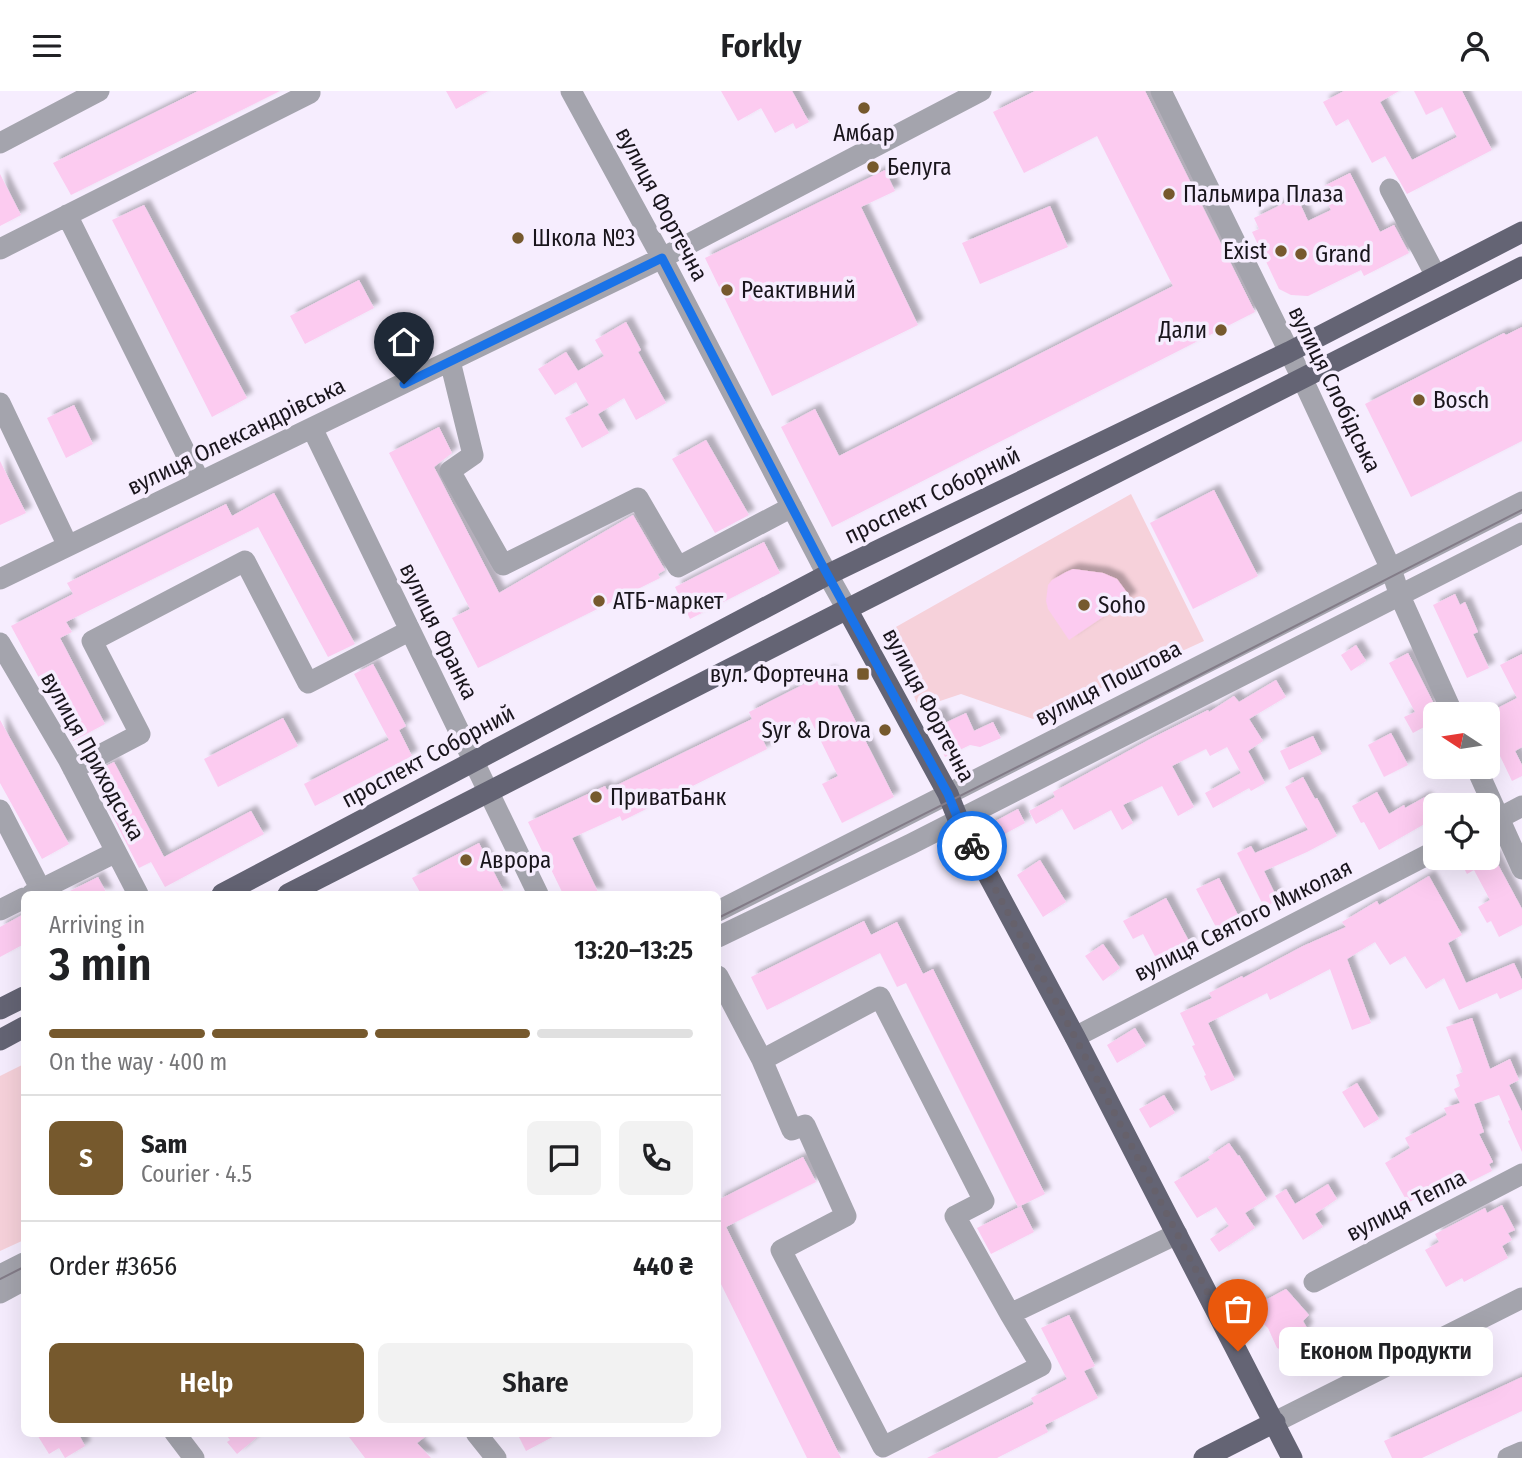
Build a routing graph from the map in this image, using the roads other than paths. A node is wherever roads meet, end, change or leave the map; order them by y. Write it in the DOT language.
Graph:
graph roads {
  1 [pos="99,91"];
  2 [pos="309,91"];
  3 [pos="571,91"];
  4 [pos="981,91"];
  5 [pos="1161,91"];
  6 [pos="0,143"];
  7 [pos="1390,189"];
  8 [pos="67,215"];
  9 [pos="1522,232"];
  10 [pos="0,249"];
  11 [pos="662,258"];
  12 [pos="1522,267"];
  13 [pos="1436,276"];
  14 [pos="1289,352"];
  15 [pos="450,361"];
  16 [pos="1302,378"];
  17 [pos="0,403"];
  18 [pos="312,428"];
  19 [pos="200,482"];
  20 [pos="1522,502"];
  21 [pos="792,506"];
  22 [pos="1522,533"];
  23 [pos="68,546"];
  24 [pos="1391,569"];
  25 [pos="827,575"];
  26 [pos="0,579"];
  27 [pos="1400,596"];
  28 [pos="847,609"];
  29 [pos="410,631"];
  30 [pos="0,643"];
  31 [pos="1447,702"];
  32 [pos="473,761"];
  33 [pos="73,769"];
  34 [pos="489,793"];
  35 [pos="948,794"];
  36 [pos="1522,806"];
  37 [pos="0,810"];
  38 [pos="1500,817"];
  39 [pos="958,819"];
  40 [pos="1500,833"];
  41 [pos="9,848"];
  42 [pos="116,852"];
  43 [pos="1423,857"];
  44 [pos="1522,869"];
  45 [pos="31,891"];
  46 [pos="39,891"];
  47 [pos="136,891"];
  48 [pos="228,891"];
  49 [pos="294,891"];
  50 [pos="537,891"];
  51 [pos="21,900"];
  52 [pos="721,909"];
  53 [pos="0,910"];
  54 [pos="721,936"];
  55 [pos="721,983"];
  56 [pos="21,998"];
  57 [pos="0,1009"];
  58 [pos="21,1029"];
  59 [pos="1075,1037"];
  60 [pos="0,1040"];
  61 [pos="762,1060"];
  62 [pos="1522,1174"];
  63 [pos="1177,1234"];
  64 [pos="21,1264"];
  65 [pos="0,1275"];
  66 [pos="21,1282"];
  67 [pos="1314,1282"];
  68 [pos="0,1293"];
  69 [pos="1522,1298"];
  70 [pos="1010,1314"];
  71 [pos="1275,1422"];
  72 [pos="178,1437"];
  73 [pos="479,1437"];
  74 [pos="1522,1452"];
  75 [pos="194,1458"];
  76 [pos="496,1458"];
  77 [pos="1204,1458"];
  78 [pos="1292,1458"];
  79 [pos="1508,1458"];
  1 -- 6 [label="street"];
  2 -- 8 [label="street"];
  3 -- 11 [label="street, вулиця Фортечна"];
  4 -- 11 [label="street, вулиця Олександрівська"];
  5 -- 14 [label="street, вулиця Слобідська"];
  7 -- 13 [label="street"];
  8 -- 10 [label="street"];
  8 -- 19 [label="street"];
  9 -- 13 [label="main road, проспект Соборний"];
  11 -- 15 [label="street, вулиця Олександрівська"];
  11 -- 21 [label="street, вулиця Фортечна"];
  12 -- 16 [label="main road"];
  13 -- 14 [label="main road, проспект Соборний"];
  14 -- 16 [label="street, вулиця Слобідська"];
  14 -- 25 [label="main road, проспект Соборний"];
  15 -- 18 [label="street, вулиця Олександрівська"];
  15 -- 21 [label="street"];
  16 -- 24 [label="street, вулиця Слобідська"];
  16 -- 28 [label="main road"];
  17 -- 23 [label="street"];
  18 -- 19 [label="street, вулиця Олександрівська"];
  18 -- 29 [label="street, вулиця Франка"];
  19 -- 23 [label="street, вулиця Олександрівська"];
  20 -- 24 [label="street, вулиця Поштова"];
  21 -- 25 [label="street, вулиця Фортечна"];
  22 -- 27 [label="street"];
  23 -- 26 [label="street, вулиця Олександрівська"];
  24 -- 27 [label="street, вулиця Слобідська"];
  24 -- 35 [label="street, вулиця Поштова"];
  25 -- 28 [label="street, вулиця Фортечна"];
  25 -- 32 [label="main road, проспект Соборний"];
  27 -- 31 [label="street, вулиця Слобідська"];
  27 -- 39 [label="street"];
  28 -- 34 [label="main road"];
  28 -- 35 [label="main road, вулиця Фортечна"];
  29 -- 32 [label="street, вулиця Франка"];
  29 -- 33 [label="street"];
  30 -- 33 [label="street, вулиця Приходська"];
  32 -- 34 [label="street, вулиця Франка"];
  32 -- 48 [label="main road, проспект Соборний"];
  33 -- 42 [label="street, вулиця Приходська"];
  34 -- 49 [label="main road"];
  34 -- 50 [label="street, вулиця Франка"];
  35 -- 39 [label="main road, вулиця Фортечна"];
  35 -- 52 [label="street, вулиця Поштова"];
  36 -- 38 [label="street"];
  37 -- 41 [label="street"];
  39 -- 54 [label="street"];
  39 -- 59 [label="main road, вулиця Фортечна"];
  40 -- 44 [label="street"];
  41 -- 45 [label="street"];
  42 -- 46 [label="street"];
  42 -- 47 [label="street, вулиця Приходська"];
  43 -- 59 [label="street, вулиця Святого Миколая"];
  51 -- 53 [label="street"];
  55 -- 61 [label="street"];
  56 -- 57 [label="main road"];
  58 -- 60 [label="main road"];
  59 -- 63 [label="main road, вулиця Фортечна"];
  61 -- 70 [label="street"];
  61 -- 70 [label="street"];
  62 -- 67 [label="street, вулиця Тепла"];
  63 -- 70 [label="street"];
  63 -- 71 [label="main road, вулиця Фортечна"];
  64 -- 65 [label="street"];
  66 -- 68 [label="street"];
  69 -- 71 [label="street"];
  71 -- 77 [label="main road"];
  71 -- 78 [label="main road, вулиця Фортечна"];
  72 -- 75 [label="street"];
  73 -- 76 [label="street"];
  74 -- 79 [label="street"];
}
